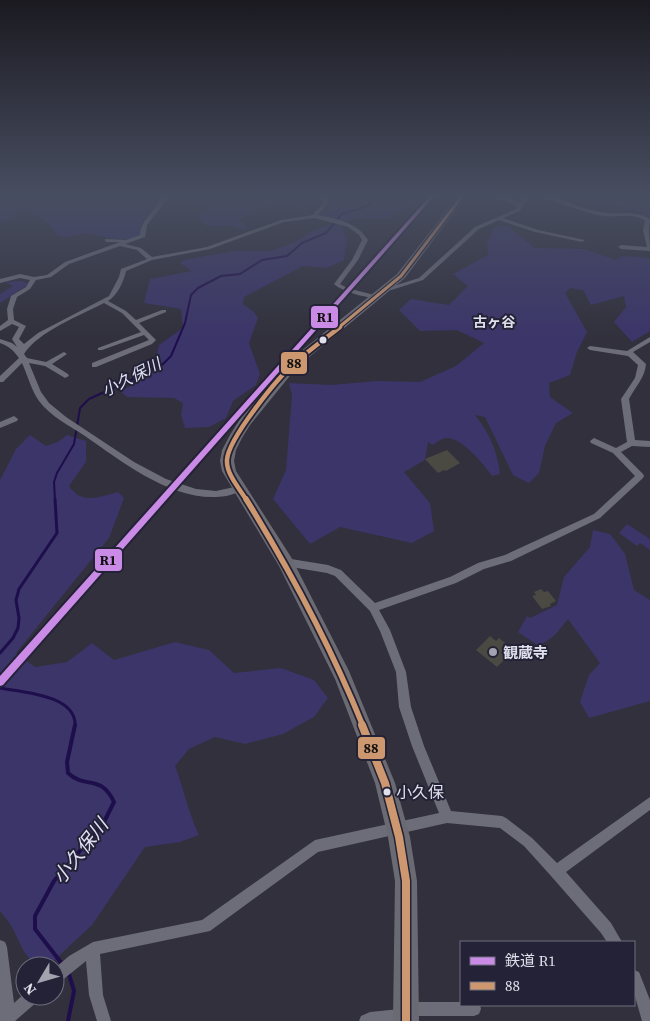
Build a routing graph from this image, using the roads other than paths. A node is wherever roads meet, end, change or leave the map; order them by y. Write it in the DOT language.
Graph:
graph roads {
  1 [pos="127,243"];
  2 [pos="223,243"];
  3 [pos="364,243"];
  4 [pos="427,243"];
  5 [pos="460,243"];
  6 [pos="121,245"];
  7 [pos="621,247"];
  8 [pos="650,249"];
  9 [pos="151,259"];
  10 [pos="34,279"];
  11 [pos="0,281"];
  12 [pos="381,294"];
  13 [pos="104,301"];
  14 [pos="164,311"];
  15 [pos="11,321"];
  16 [pos="137,322"];
  17 [pos="0,329"];
  18 [pos="146,332"];
  19 [pos="650,339"];
  20 [pos="0,342"];
  21 [pos="590,348"];
  22 [pos="100,349"];
  23 [pos="64,354"];
  24 [pos="630,354"];
  25 [pos="22,356"];
  26 [pos="47,364"];
  27 [pos="94,365"];
  28 [pos="65,376"];
  29 [pos="0,380"];
  30 [pos="14,419"];
  31 [pos="69,422"];
  32 [pos="0,425"];
  33 [pos="82,430"];
  34 [pos="594,441"];
  35 [pos="631,443"];
  36 [pos="650,444"];
  37 [pos="616,450"];
  38 [pos="239,489"];
  39 [pos="285,562"];
  40 [pos="373,608"];
  41 [pos="650,803"];
  42 [pos="447,817"];
  43 [pos="397,827"];
  44 [pos="556,871"];
  45 [pos="614,941"];
  46 [pos="0,948"];
  47 [pos="93,949"];
  48 [pos="74,961"];
  49 [pos="65,969"];
  50 [pos="635,979"];
  51 [pos="22,1006"];
  52 [pos="474,1009"];
  53 [pos="649,1014"];
  54 [pos="406,1015"];
  55 [pos="6,1020"];
  56 [pos="104,1021"];
  57 [pos="366,1021"];
  1 -- 6 [label="street"];
  2 -- 9 [label="street"];
  3 -- 12 [label="street"];
  4 -- 12 [label="highway"];
  5 -- 12 [label="street"];
  6 -- 9 [label="street"];
  6 -- 10 [label="street"];
  7 -- 8 [label="street"];
  9 -- 13 [label="street"];
  10 -- 11 [label="street"];
  10 -- 15 [label="street"];
  12 -- 38 [label="highway"];
  13 -- 16 [label="street"];
  13 -- 25 [label="street"];
  14 -- 16 [label="street"];
  15 -- 17 [label="street"];
  15 -- 25 [label="street"];
  16 -- 18 [label="street"];
  18 -- 22 [label="street"];
  18 -- 27 [label="street"];
  19 -- 24 [label="street"];
  20 -- 25 [label="street"];
  21 -- 24 [label="street"];
  23 -- 26 [label="street"];
  24 -- 35 [label="street"];
  25 -- 26 [label="street"];
  25 -- 29 [label="street"];
  25 -- 31 [label="street"];
  26 -- 28 [label="street"];
  30 -- 32 [label="street"];
  31 -- 33 [label="street"];
  33 -- 38 [label="street"];
  34 -- 37 [label="street"];
  35 -- 36 [label="street"];
  35 -- 37 [label="street"];
  37 -- 40 [label="street"];
  38 -- 39 [label="highway"];
  39 -- 40 [label="street"];
  39 -- 43 [label="highway"];
  40 -- 42 [label="street"];
  41 -- 44 [label="street"];
  42 -- 43 [label="street"];
  42 -- 44 [label="street"];
  43 -- 47 [label="street"];
  43 -- 54 [label="highway"];
  44 -- 45 [label="street"];
  46 -- 55 [label="street"];
  47 -- 48 [label="street"];
  47 -- 56 [label="street"];
  48 -- 49 [label="street"];
  50 -- 53 [label="street"];
  51 -- 55 [label="street"];
  52 -- 54 [label="street"];
  54 -- 57 [label="street"];
}
